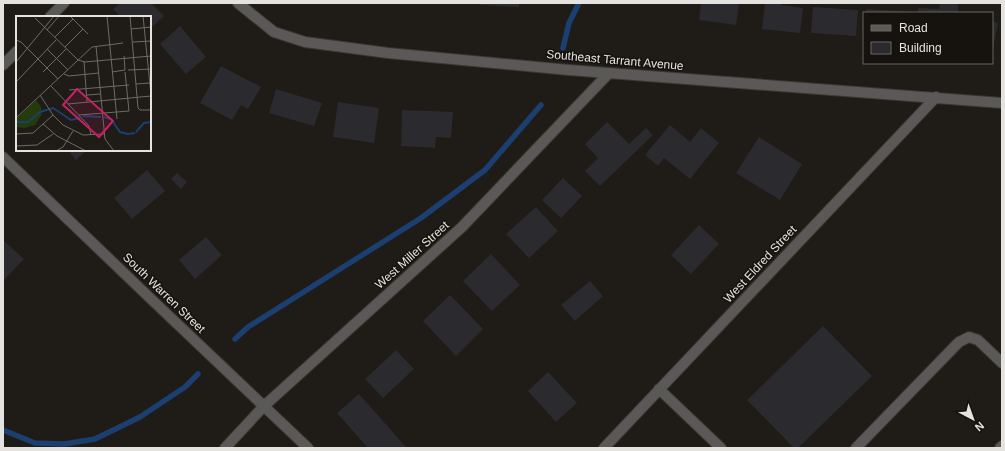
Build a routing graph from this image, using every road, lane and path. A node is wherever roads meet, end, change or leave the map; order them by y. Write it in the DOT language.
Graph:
graph roads {
  1 [pos="64,3"];
  2 [pos="238,3"];
  3 [pos="51,16"];
  4 [pos="16,52"];
  5 [pos="3,65"];
  6 [pos="609,73"];
  7 [pos="936,97"];
  8 [pos="1002,103"];
  9 [pos="3,157"];
  10 [pos="1002,363"];
  11 [pos="659,389"];
  12 [pos="264,406"];
  13 [pos="1002,446"];
  14 [pos="225,448"];
  15 [pos="308,448"];
  16 [pos="604,448"];
  17 [pos="721,448"];
  18 [pos="856,448"];
  19 [pos="1000,448"];
  1 -- 3 [label="street"];
  2 -- 6 [label="street, Southeast Tarrant Avenue"];
  4 -- 5 [label="street"];
  6 -- 7 [label="street, Southeast Tarrant Avenue"];
  6 -- 12 [label="street, West Miller Street"];
  7 -- 8 [label="street, Southeast Tarrant Avenue"];
  7 -- 11 [label="street, West Eldred Street"];
  9 -- 12 [label="street, South Warren Street"];
  10 -- 18 [label="street"];
  11 -- 16 [label="street, West Eldred Street"];
  11 -- 17 [label="street"];
  12 -- 14 [label="street, West Miller Street"];
  12 -- 15 [label="street, South Warren Street"];
  13 -- 19 [label="street"];
}
